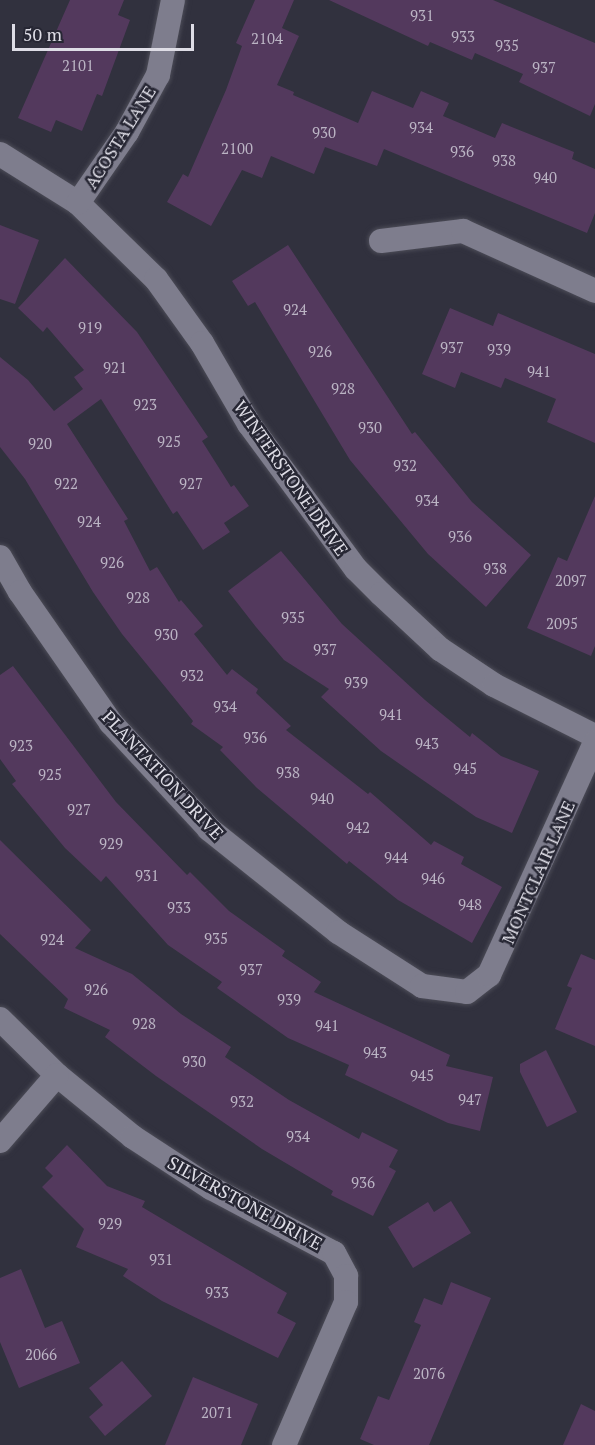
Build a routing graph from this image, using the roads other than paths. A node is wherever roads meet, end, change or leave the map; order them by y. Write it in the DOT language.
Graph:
graph roads {
  1 [pos="172,0"];
  2 [pos="0,154"];
  3 [pos="78,203"];
  4 [pos="381,241"];
  5 [pos="595,291"];
  6 [pos="0,556"];
  7 [pos="595,736"];
  8 [pos="595,742"];
  9 [pos="467,992"];
  10 [pos="0,1019"];
  11 [pos="57,1075"];
  12 [pos="0,1141"];
  13 [pos="284,1445"];
  1 -- 3 [label="street, ACOSTA LANE"];
  2 -- 3 [label="street, WINTERSTONE DRIVE"];
  3 -- 7 [label="street, WINTERSTONE DRIVE"];
  4 -- 5 [label="street"];
  6 -- 9 [label="street, PLANTATION DRIVE"];
  8 -- 9 [label="street, MONTCLAIR LANE"];
  10 -- 11 [label="street, SILVERSTONE DRIVE"];
  11 -- 12 [label="street"];
  11 -- 13 [label="street, SILVERSTONE DRIVE"];
}
